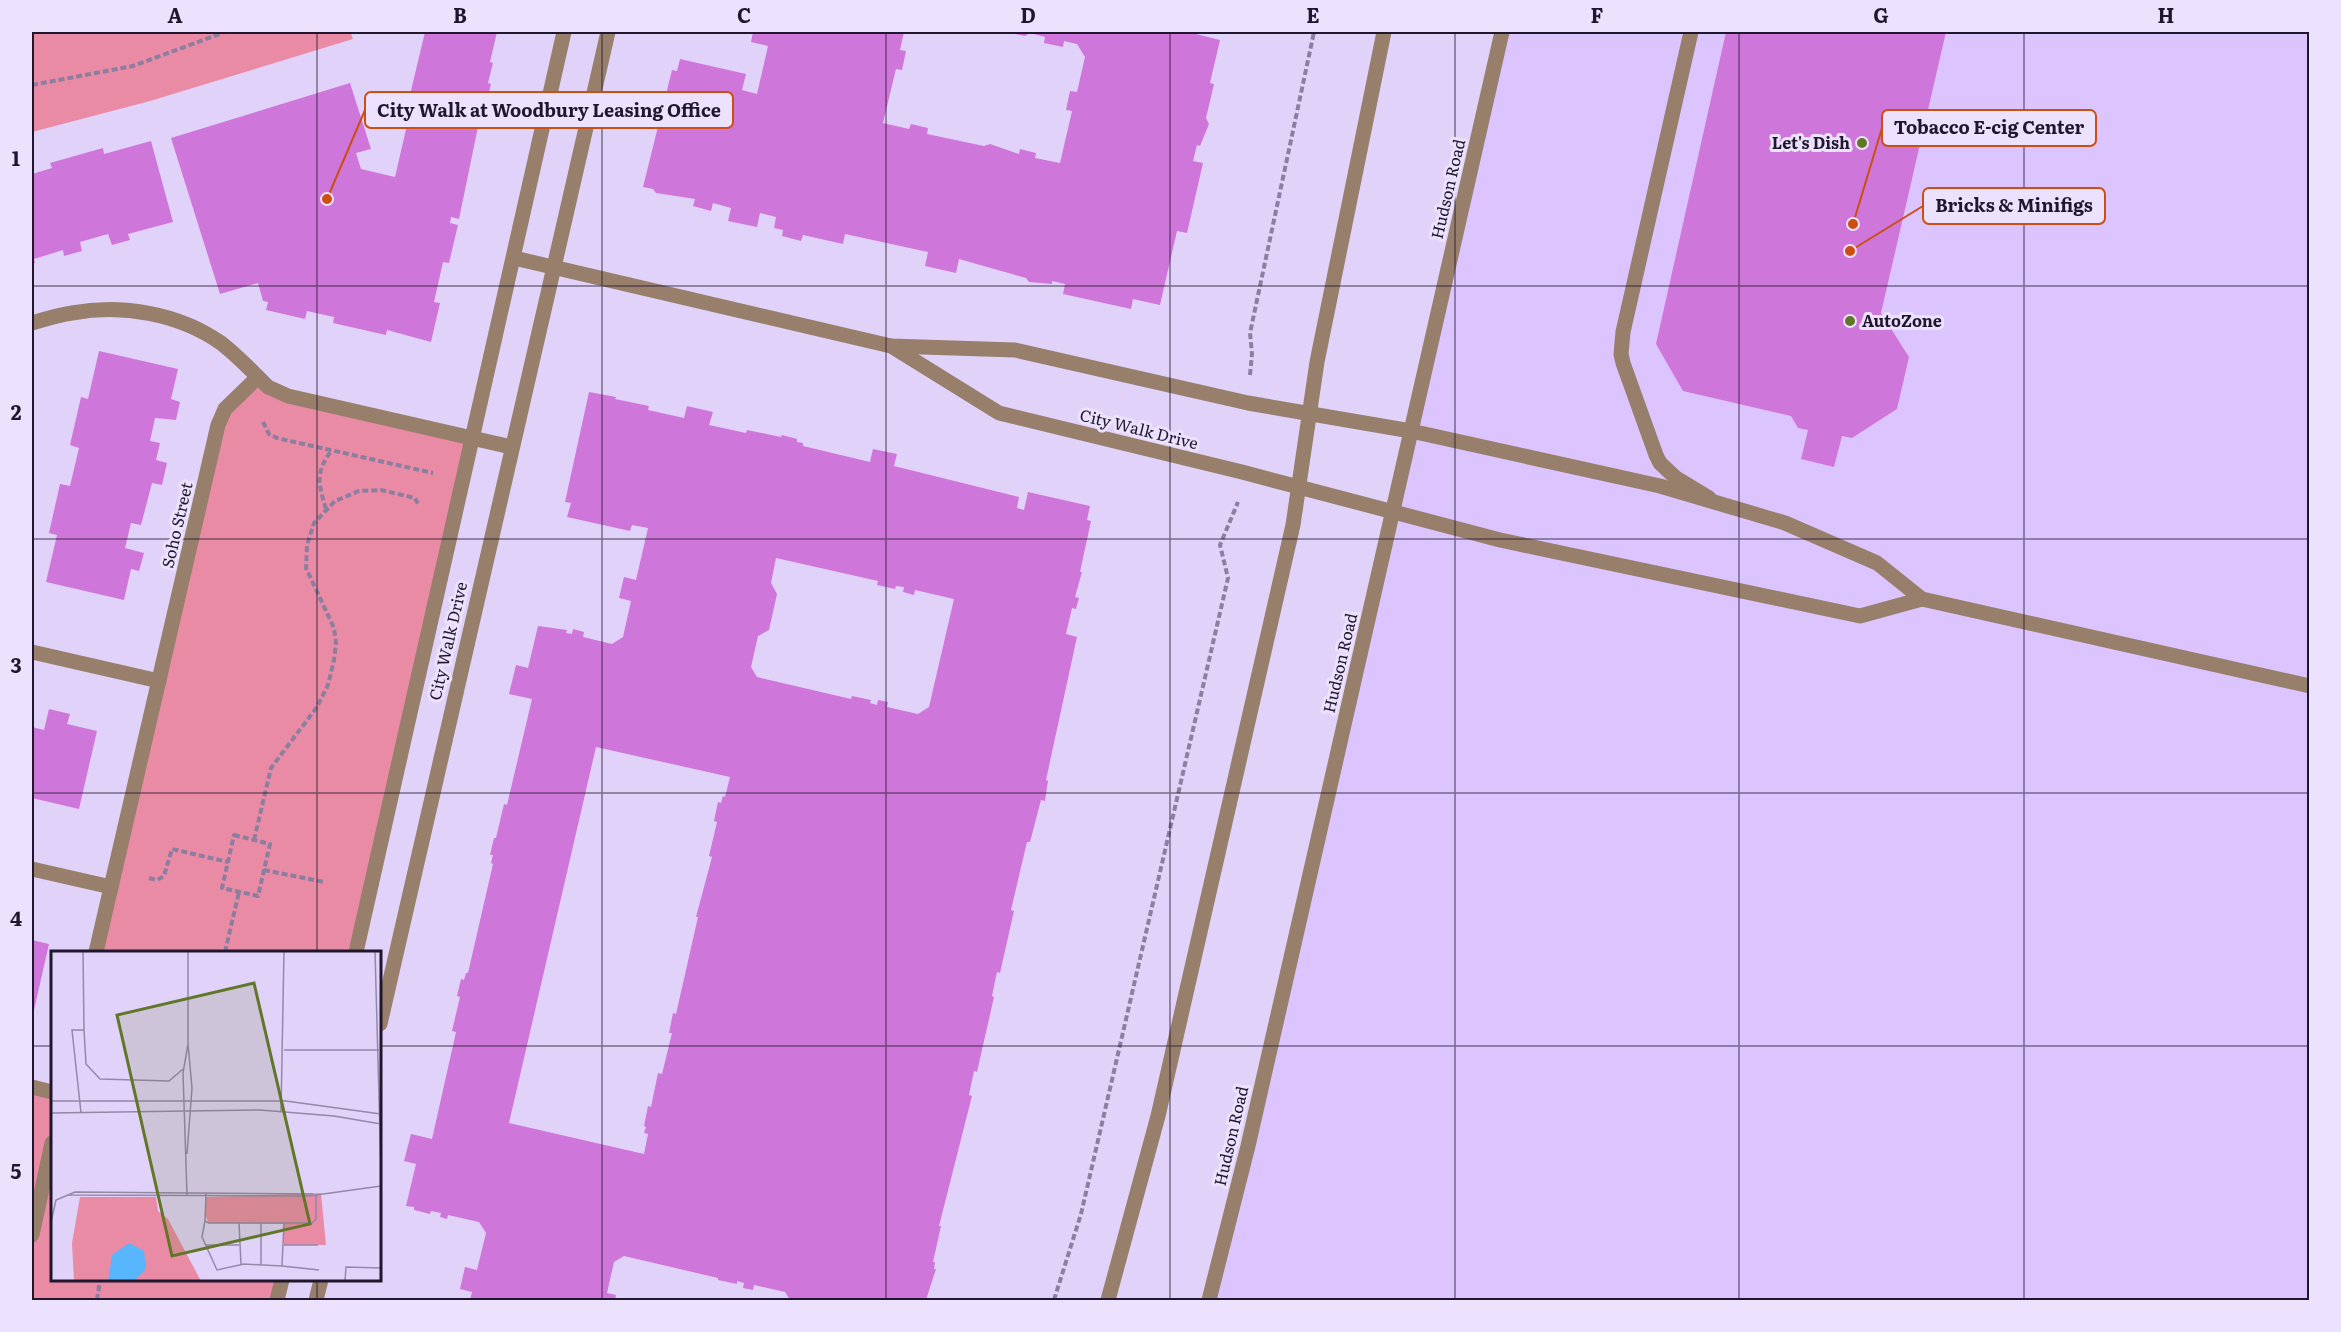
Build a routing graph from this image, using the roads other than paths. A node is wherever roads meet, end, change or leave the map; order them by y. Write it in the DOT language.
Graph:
graph roads {
  1 [pos="564,32"];
  2 [pos="608,32"];
  3 [pos="1384,32"];
  4 [pos="1502,32"];
  5 [pos="1691,32"];
  6 [pos="514,258"];
  7 [pos="553,267"];
  8 [pos="32,325"];
  9 [pos="891,346"];
  10 [pos="258,377"];
  11 [pos="1310,414"];
  12 [pos="1411,431"];
  13 [pos="473,438"];
  14 [pos="511,447"];
  15 [pos="1298,487"];
  16 [pos="1712,500"];
  17 [pos="1393,511"];
  18 [pos="1922,599"];
  19 [pos="32,652"];
  20 [pos="159,681"];
  21 [pos="2310,686"];
  22 [pos="32,869"];
  23 [pos="111,887"];
  24 [pos="96,951"];
  25 [pos="356,951"];
  26 [pos="381,1020"];
  27 [pos="32,1087"];
  28 [pos="51,1092"];
  29 [pos="51,1148"];
  30 [pos="32,1235"];
  31 [pos="282,1281"];
  32 [pos="321,1281"];
  33 [pos="277,1300"];
  34 [pos="316,1300"];
  35 [pos="1108,1300"];
  36 [pos="1209,1300"];
  1 -- 6 [label="street, City Walk Drive"];
  2 -- 7 [label="street, City Walk Drive"];
  3 -- 11 [label="street"];
  4 -- 12 [label="street, Hudson Road"];
  5 -- 16 [label="street"];
  6 -- 7 [label="street, City Walk Drive"];
  6 -- 13 [label="street, City Walk Drive"];
  7 -- 9 [label="street, City Walk Drive"];
  7 -- 14 [label="street, City Walk Drive"];
  8 -- 10 [label="street"];
  9 -- 11 [label="street, City Walk Drive"];
  9 -- 15 [label="street, City Walk Drive"];
  10 -- 13 [label="street"];
  10 -- 20 [label="street, Soho Street"];
  11 -- 12 [label="street, City Walk Drive"];
  11 -- 15 [label="street"];
  12 -- 16 [label="street, City Walk Drive"];
  12 -- 17 [label="street, Hudson Road"];
  13 -- 14 [label="street"];
  13 -- 25 [label="street, City Walk Drive"];
  14 -- 26 [label="street, City Walk Drive"];
  15 -- 17 [label="street, City Walk Drive"];
  15 -- 35 [label="street"];
  16 -- 18 [label="street"];
  17 -- 18 [label="street, City Walk Drive"];
  17 -- 36 [label="street, Hudson Road"];
  18 -- 21 [label="street"];
  19 -- 20 [label="street"];
  20 -- 23 [label="street, Soho Street"];
  22 -- 23 [label="street"];
  23 -- 24 [label="street, Soho Street"];
  27 -- 28 [label="street"];
  29 -- 30 [label="street"];
  31 -- 33 [label="street"];
  32 -- 34 [label="street"];
}
